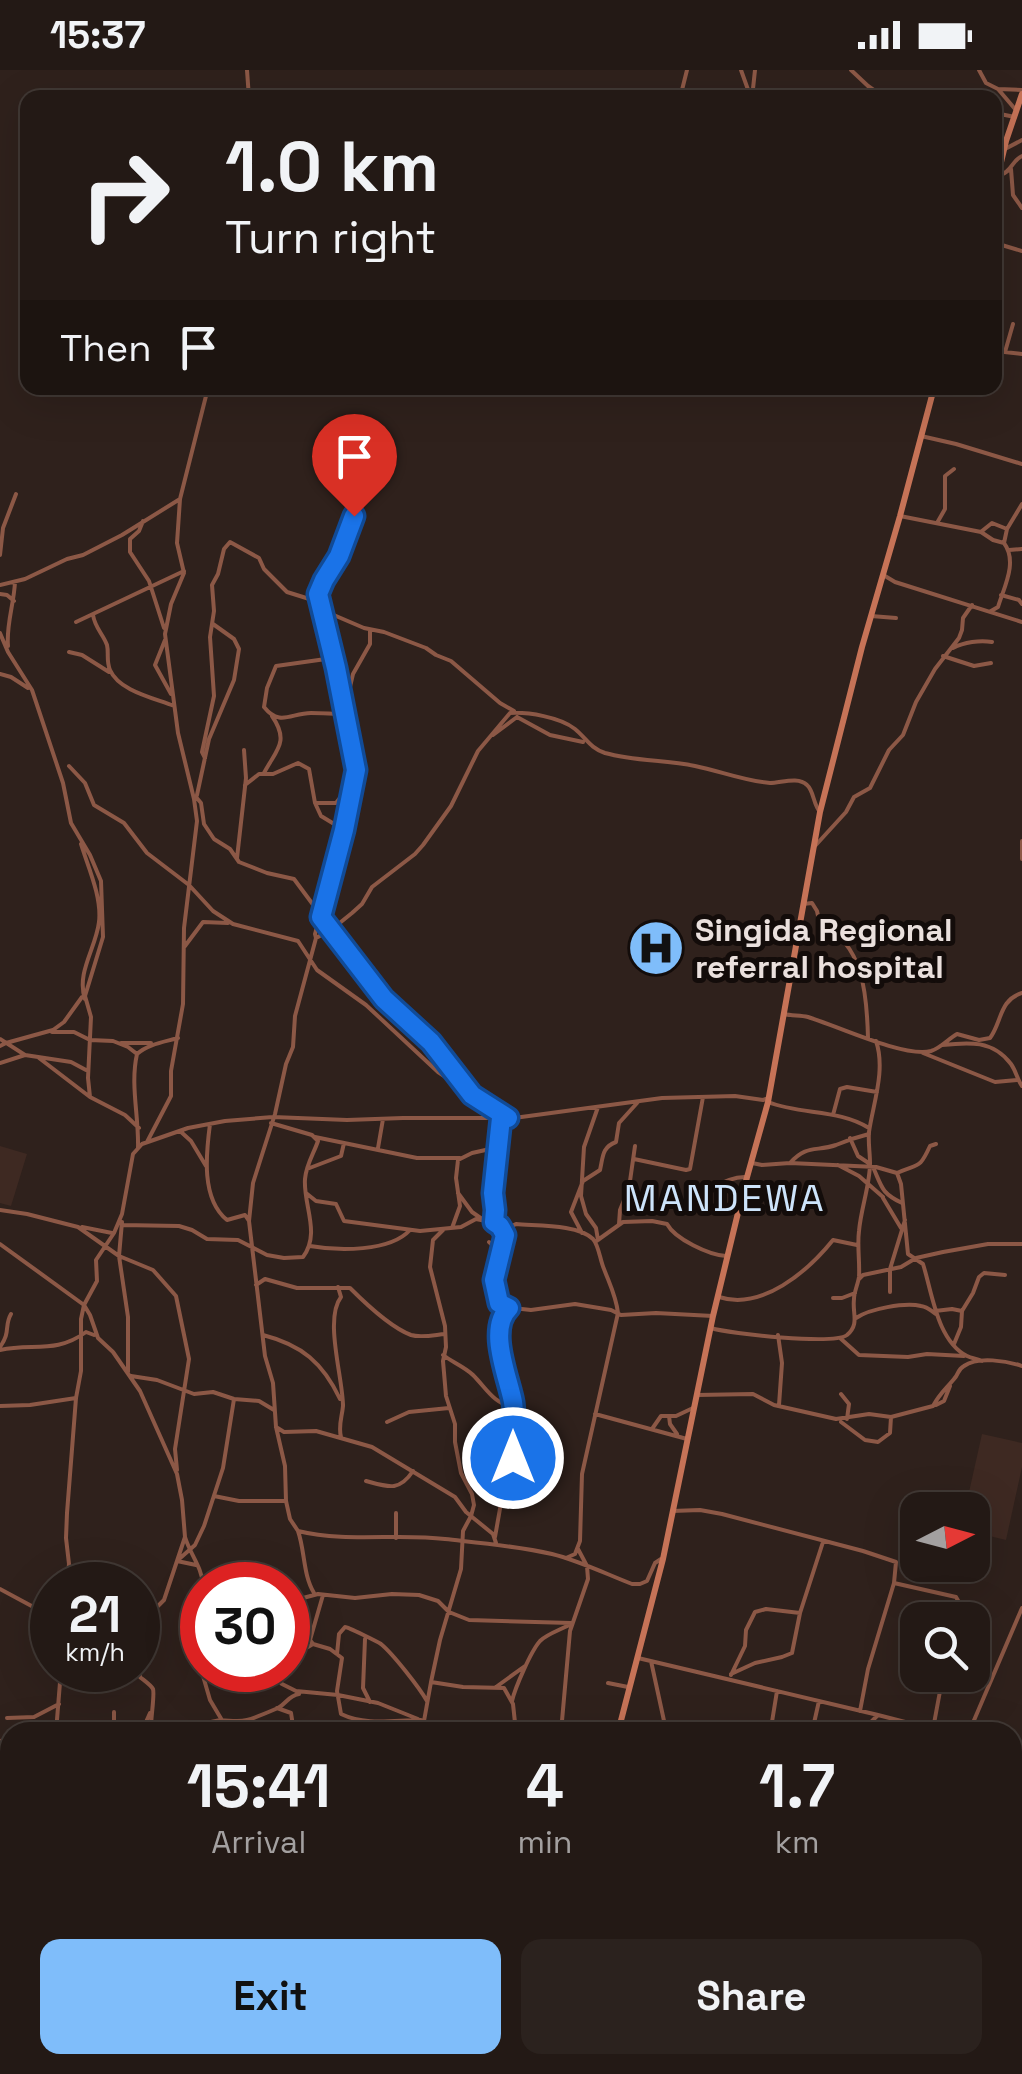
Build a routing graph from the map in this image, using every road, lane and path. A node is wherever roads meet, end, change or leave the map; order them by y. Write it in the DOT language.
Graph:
graph roads {
  1 [pos="851,70"];
  2 [pos="979,70"];
  3 [pos="998,89"];
  4 [pos="874,90"];
  5 [pos="1022,92"];
  6 [pos="1002,95"];
  7 [pos="1002,113"];
  8 [pos="1016,114"];
  9 [pos="1022,140"];
  10 [pos="1002,141"];
  11 [pos="1006,145"];
  12 [pos="1022,156"];
  13 [pos="1002,162"];
  14 [pos="1011,169"];
  15 [pos="1002,174"];
  16 [pos="1022,208"];
  17 [pos="1013,324"];
  18 [pos="1002,352"];
  19 [pos="1005,352"];
  20 [pos="1022,354"];
  21 [pos="206,395"];
  22 [pos="932,395"];
  23 [pos="921,436"];
  24 [pos="1022,464"];
  25 [pos="954,470"];
  26 [pos="16,494"];
  27 [pos="180,499"];
  28 [pos="1022,504"];
  29 [pos="354,516"];
  30 [pos="900,516"];
  31 [pos="143,521"];
  32 [pos="1022,521"];
  33 [pos="1012,523"];
  34 [pos="936,524"];
  35 [pos="1007,529"];
  36 [pos="980,532"];
  37 [pos="1004,543"];
  38 [pos="1021,547"];
  39 [pos="1009,550"];
  40 [pos="0,555"];
  41 [pos="184,571"];
  42 [pos="882,575"];
  43 [pos="15,582"];
  44 [pos="0,585"];
  45 [pos="151,586"];
  46 [pos="0,594"];
  47 [pos="1002,595"];
  48 [pos="14,602"];
  49 [pos="319,602"];
  50 [pos="1022,604"];
  51 [pos="972,605"];
  52 [pos="322,610"];
  53 [pos="990,611"];
  54 [pos="93,615"];
  55 [pos="871,616"];
  56 [pos="896,618"];
  57 [pos="76,622"];
  58 [pos="1022,622"];
  59 [pos="212,624"];
  60 [pos="370,630"];
  61 [pos="0,633"];
  62 [pos="165,637"];
  63 [pos="992,642"];
  64 [pos="953,648"];
  65 [pos="8,652"];
  66 [pos="69,652"];
  67 [pos="943,656"];
  68 [pos="333,658"];
  69 [pos="991,663"];
  70 [pos="0,674"];
  71 [pos="114,676"];
  72 [pos="32,690"];
  73 [pos="173,698"];
  74 [pos="174,706"];
  75 [pos="345,710"];
  76 [pos="517,715"];
  77 [pos="272,716"];
  78 [pos="288,718"];
  79 [pos="280,729"];
  80 [pos="588,744"];
  81 [pos="244,750"];
  82 [pos="205,758"];
  83 [pos="69,766"];
  84 [pos="264,773"];
  85 [pos="245,784"];
  86 [pos="352,789"];
  87 [pos="195,798"];
  88 [pos="315,803"];
  89 [pos="820,812"];
  90 [pos="344,830"];
  91 [pos="1022,840"];
  92 [pos="812,848"];
  93 [pos="237,858"];
  94 [pos="1022,860"];
  95 [pos="189,886"];
  96 [pos="803,904"];
  97 [pos="321,917"];
  98 [pos="232,924"];
  99 [pos="331,930"];
  100 [pos="316,938"];
  101 [pos="184,948"];
  102 [pos="310,961"];
  103 [pos="1020,991"];
  104 [pos="84,998"];
  105 [pos="784,1014"];
  106 [pos="49,1032"];
  107 [pos="178,1038"];
  108 [pos="868,1038"];
  109 [pos="0,1039"];
  110 [pos="90,1040"];
  111 [pos="6,1042"];
  112 [pos="880,1042"];
  113 [pos="116,1043"];
  114 [pos="156,1043"];
  115 [pos="942,1045"];
  116 [pos="0,1046"];
  117 [pos="922,1052"];
  118 [pos="137,1054"];
  119 [pos="25,1055"];
  120 [pos="39,1058"];
  121 [pos="0,1063"];
  122 [pos="88,1072"];
  123 [pos="1018,1080"];
  124 [pos="1022,1086"];
  125 [pos="876,1092"];
  126 [pos="472,1095"];
  127 [pos="703,1096"];
  128 [pos="90,1097"];
  129 [pos="642,1100"];
  130 [pos="768,1100"];
  131 [pos="598,1107"];
  132 [pos="833,1115"];
  133 [pos="384,1118"];
  134 [pos="505,1118"];
  135 [pos="272,1120"];
  136 [pos="210,1124"];
  137 [pos="139,1128"];
  138 [pos="180,1130"];
  139 [pos="869,1131"];
  140 [pos="315,1136"];
  141 [pos="850,1138"];
  142 [pos="147,1142"];
  143 [pos="344,1142"];
  144 [pos="936,1144"];
  145 [pos="636,1146"];
  146 [pos="138,1148"];
  147 [pos="499,1148"];
  148 [pos="378,1150"];
  149 [pos="460,1158"];
  150 [pos="634,1159"];
  151 [pos="751,1163"];
  152 [pos="790,1163"];
  153 [pos="838,1164"];
  154 [pos="871,1166"];
  155 [pos="208,1170"];
  156 [pos="306,1170"];
  157 [pos="897,1173"];
  158 [pos="747,1176"];
  159 [pos="583,1181"];
  160 [pos="866,1182"];
  161 [pos="881,1188"];
  162 [pos="458,1192"];
  163 [pos="306,1193"];
  164 [pos="883,1197"];
  165 [pos="902,1202"];
  166 [pos="687,1207"];
  167 [pos="0,1210"];
  168 [pos="122,1214"];
  169 [pos="482,1219"];
  170 [pos="905,1220"];
  171 [pos="249,1221"];
  172 [pos="494,1222"];
  173 [pos="122,1225"];
  174 [pos="619,1225"];
  175 [pos="78,1227"];
  176 [pos="452,1228"];
  177 [pos="901,1228"];
  178 [pos="444,1229"];
  179 [pos="410,1230"];
  180 [pos="582,1232"];
  181 [pos="114,1233"];
  182 [pos="505,1236"];
  183 [pos="596,1241"];
  184 [pos="489,1242"];
  185 [pos="0,1244"];
  186 [pos="858,1244"];
  187 [pos="1022,1244"];
  188 [pos="310,1246"];
  189 [pos="106,1247"];
  190 [pos="253,1248"];
  191 [pos="500,1252"];
  192 [pos="120,1256"];
  193 [pos="728,1256"];
  194 [pos="916,1258"];
  195 [pos="890,1269"];
  196 [pos="1005,1275"];
  197 [pos="858,1279"];
  198 [pos="256,1285"];
  199 [pos="338,1287"];
  200 [pos="890,1292"];
  201 [pos="855,1293"];
  202 [pos="718,1297"];
  203 [pos="832,1298"];
  204 [pos="88,1299"];
  205 [pos="84,1306"];
  206 [pos="509,1308"];
  207 [pos="962,1311"];
  208 [pos="935,1312"];
  209 [pos="11,1314"];
  210 [pos="618,1314"];
  211 [pos="90,1315"];
  212 [pos="714,1316"];
  213 [pos="856,1318"];
  214 [pos="711,1328"];
  215 [pos="445,1334"];
  216 [pos="263,1335"];
  217 [pos="778,1335"];
  218 [pos="81,1336"];
  219 [pos="98,1338"];
  220 [pos="840,1338"];
  221 [pos="954,1344"];
  222 [pos="0,1348"];
  223 [pos="443,1355"];
  224 [pos="964,1356"];
  225 [pos="983,1362"];
  226 [pos="1022,1366"];
  227 [pos="129,1374"];
  228 [pos="184,1390"];
  229 [pos="191,1393"];
  230 [pos="841,1394"];
  231 [pos="697,1395"];
  232 [pos="76,1398"];
  233 [pos="184,1398"];
  234 [pos="234,1398"];
  235 [pos="343,1405"];
  236 [pos="0,1406"];
  237 [pos="779,1406"];
  238 [pos="449,1408"];
  239 [pos="694,1409"];
  240 [pos="274,1410"];
  241 [pos="513,1410"];
  242 [pos="595,1414"];
  243 [pos="669,1416"];
  244 [pos="891,1417"];
  245 [pos="847,1419"];
  246 [pos="386,1422"];
  247 [pos="840,1422"];
  248 [pos="276,1427"];
  249 [pos="522,1428"];
  250 [pos="652,1429"];
  251 [pos="340,1437"];
  252 [pos="684,1438"];
  253 [pos="513,1458"];
  254 [pos="413,1472"];
  255 [pos="177,1474"];
  256 [pos="366,1482"];
  257 [pos="214,1496"];
  258 [pos="286,1501"];
  259 [pos="672,1511"];
  260 [pos="396,1513"];
  261 [pos="471,1516"];
  262 [pos="298,1531"];
  263 [pos="185,1536"];
  264 [pos="494,1536"];
  265 [pos="396,1538"];
  266 [pos="462,1542"];
  267 [pos="823,1542"];
  268 [pos="496,1544"];
  269 [pos="578,1549"];
  270 [pos="189,1551"];
  271 [pos="566,1558"];
  272 [pos="663,1559"];
  273 [pos="178,1561"];
  274 [pos="69,1562"];
  275 [pos="182,1562"];
  276 [pos="194,1562"];
  277 [pos="587,1566"];
  278 [pos="894,1584"];
  279 [pos="0,1589"];
  280 [pos="315,1594"];
  281 [pos="310,1595"];
  282 [pos="323,1595"];
  283 [pos="959,1602"];
  284 [pos="160,1604"];
  285 [pos="30,1606"];
  286 [pos="1022,1608"];
  287 [pos="449,1612"];
  288 [pos="800,1613"];
  289 [pos="572,1623"];
  290 [pos="364,1637"];
  291 [pos="312,1644"];
  292 [pos="337,1654"];
  293 [pos="638,1658"];
  294 [pos="651,1661"];
  295 [pos="528,1664"];
  296 [pos="730,1676"];
  297 [pos="990,1679"];
  298 [pos="430,1682"];
  299 [pos="608,1684"];
  300 [pos="496,1687"];
  301 [pos="630,1688"];
  302 [pos="777,1691"];
  303 [pos="60,1692"];
  304 [pos="153,1692"];
  305 [pos="208,1692"];
  306 [pos="941,1692"];
  307 [pos="985,1692"];
  308 [pos="303,1693"];
  309 [pos="338,1695"];
  310 [pos="427,1701"];
  311 [pos="512,1701"];
  312 [pos="819,1701"];
  313 [pos="370,1702"];
  314 [pos="59,1704"];
  315 [pos="277,1708"];
  316 [pos="860,1711"];
  317 [pos="114,1712"];
  318 [pos="878,1714"];
  319 [pos="7,1718"];
  320 [pos="222,1721"];
  321 [pos="57,1722"];
  322 [pos="114,1722"];
  323 [pos="150,1722"];
  324 [pos="208,1722"];
  325 [pos="292,1722"];
  326 [pos="377,1722"];
  327 [pos="416,1722"];
  328 [pos="424,1722"];
  329 [pos="515,1722"];
  330 [pos="562,1722"];
  331 [pos="621,1722"];
  332 [pos="664,1722"];
  333 [pos="771,1722"];
  334 [pos="814,1722"];
  335 [pos="871,1722"];
  336 [pos="898,1722"];
  337 [pos="934,1722"];
  338 [pos="972,1722"];
  1 -- 4 [label="street"];
  2 -- 3 [label="street"];
  3 -- 5 [label="street"];
  5 -- 8 [label="main road"];
  6 -- 8 [label="street"];
  7 -- 8 [label="street"];
  8 -- 11 [label="main road"];
  9 -- 11 [label="street"];
  10 -- 11 [label="street"];
  11 -- 13 [label="main road"];
  12 -- 14 [label="street"];
  14 -- 15 [label="street"];
  14 -- 16 [label="street"];
  17 -- 19 [label="street"];
  18 -- 19 [label="street"];
  19 -- 20 [label="street"];
  21 -- 27 [label="street"];
  22 -- 23 [label="main road"];
  23 -- 24 [label="street"];
  23 -- 30 [label="main road"];
  25 -- 34 [label="street"];
  26 -- 40 [label="street"];
  27 -- 31 [label="street"];
  27 -- 41 [label="street"];
  28 -- 33 [label="street"];
  29 -- 49 [label="street"];
  30 -- 34 [label="street"];
  30 -- 42 [label="main road"];
  31 -- 43 [label="street"];
  31 -- 45 [label="street"];
  32 -- 33 [label="street"];
  33 -- 35 [label="street"];
  34 -- 36 [label="street"];
  35 -- 36 [label="street"];
  35 -- 37 [label="street"];
  36 -- 37 [label="street"];
  37 -- 39 [label="street"];
  38 -- 39 [label="street"];
  39 -- 47 [label="street"];
  41 -- 45 [label="street"];
  41 -- 62 [label="street"];
  42 -- 51 [label="street"];
  42 -- 55 [label="main road"];
  43 -- 44 [label="street"];
  43 -- 48 [label="street"];
  45 -- 54 [label="street"];
  45 -- 62 [label="street"];
  46 -- 48 [label="street"];
  47 -- 50 [label="street"];
  47 -- 53 [label="street"];
  48 -- 65 [label="street"];
  49 -- 52 [label="street"];
  49 -- 59 [label="street"];
  51 -- 53 [label="street"];
  51 -- 64 [label="street"];
  52 -- 60 [label="street"];
  52 -- 68 [label="street"];
  53 -- 58 [label="street"];
  54 -- 57 [label="street"];
  54 -- 71 [label="street"];
  55 -- 56 [label="street"];
  55 -- 89 [label="main road"];
  59 -- 82 [label="street"];
  59 -- 82 [label="street"];
  60 -- 75 [label="street"];
  60 -- 76 [label="street"];
  61 -- 65 [label="street"];
  62 -- 73 [label="street"];
  62 -- 73 [label="street"];
  63 -- 64 [label="street"];
  64 -- 67 [label="street"];
  65 -- 72 [label="street"];
  66 -- 71 [label="street"];
  67 -- 69 [label="street"];
  67 -- 92 [label="street"];
  68 -- 75 [label="street"];
  68 -- 77 [label="street"];
  70 -- 72 [label="street"];
  71 -- 74 [label="street"];
  72 -- 104 [label="street"];
  73 -- 74 [label="street"];
  74 -- 87 [label="street"];
  75 -- 78 [label="street"];
  75 -- 86 [label="street"];
  76 -- 80 [label="street"];
  76 -- 80 [label="street"];
  76 -- 99 [label="street"];
  77 -- 78 [label="street"];
  77 -- 79 [label="street"];
  78 -- 79 [label="street"];
  79 -- 84 [label="street"];
  80 -- 89 [label="street"];
  81 -- 85 [label="street"];
  82 -- 87 [label="street"];
  83 -- 95 [label="street"];
  84 -- 85 [label="street"];
  84 -- 88 [label="street"];
  85 -- 93 [label="street"];
  86 -- 88 [label="street"];
  86 -- 90 [label="street"];
  87 -- 93 [label="street"];
  87 -- 95 [label="street"];
  88 -- 90 [label="street"];
  89 -- 92 [label="main road"];
  90 -- 97 [label="street"];
  91 -- 94 [label="street"];
  92 -- 96 [label="main road"];
  93 -- 97 [label="street"];
  95 -- 98 [label="street"];
  95 -- 101 [label="street"];
  96 -- 105 [label="main road"];
  96 -- 108 [label="street"];
  97 -- 99 [label="street"];
  97 -- 100 [label="street"];
  98 -- 101 [label="street"];
  98 -- 102 [label="street"];
  99 -- 100 [label="street"];
  99 -- 126 [label="street"];
  100 -- 102 [label="street"];
  101 -- 107 [label="street"];
  102 -- 126 [label="street"];
  102 -- 135 [label="street"];
  103 -- 115 [label="street"];
  104 -- 106 [label="street"];
  104 -- 110 [label="street"];
  105 -- 108 [label="street"];
  105 -- 130 [label="main road"];
  106 -- 110 [label="street"];
  106 -- 111 [label="street"];
  107 -- 114 [label="street"];
  107 -- 142 [label="street"];
  108 -- 112 [label="street"];
  109 -- 111 [label="street"];
  110 -- 113 [label="street"];
  110 -- 122 [label="street"];
  111 -- 116 [label="street"];
  111 -- 119 [label="street"];
  112 -- 117 [label="street"];
  112 -- 125 [label="street"];
  113 -- 114 [label="street"];
  113 -- 118 [label="street"];
  114 -- 118 [label="street"];
  115 -- 117 [label="street"];
  115 -- 123 [label="street"];
  117 -- 123 [label="street"];
  118 -- 137 [label="street"];
  119 -- 120 [label="street"];
  119 -- 121 [label="street"];
  120 -- 122 [label="street"];
  120 -- 128 [label="street"];
  122 -- 128 [label="street"];
  123 -- 124 [label="street"];
  125 -- 132 [label="street"];
  125 -- 139 [label="street"];
  126 -- 134 [label="street"];
  127 -- 129 [label="street"];
  127 -- 130 [label="street"];
  127 -- 150 [label="street"];
  128 -- 137 [label="street"];
  129 -- 131 [label="street"];
  129 -- 159 [label="street"];
  130 -- 132 [label="street"];
  130 -- 151 [label="main road"];
  131 -- 134 [label="street"];
  131 -- 159 [label="street"];
  132 -- 139 [label="street"];
  133 -- 134 [label="street"];
  133 -- 135 [label="street"];
  133 -- 148 [label="street"];
  134 -- 147 [label="street"];
  135 -- 136 [label="street"];
  135 -- 140 [label="street"];
  135 -- 171 [label="street"];
  136 -- 138 [label="street"];
  136 -- 155 [label="street"];
  137 -- 146 [label="street"];
  138 -- 142 [label="street"];
  138 -- 155 [label="street"];
  139 -- 141 [label="street"];
  139 -- 154 [label="street"];
  140 -- 143 [label="street"];
  140 -- 156 [label="street"];
  141 -- 152 [label="street"];
  141 -- 154 [label="street"];
  142 -- 146 [label="street"];
  143 -- 148 [label="street"];
  143 -- 156 [label="street"];
  144 -- 157 [label="street"];
  145 -- 150 [label="street"];
  146 -- 168 [label="street"];
  147 -- 149 [label="street"];
  147 -- 172 [label="street"];
  148 -- 149 [label="street"];
  149 -- 162 [label="street"];
  150 -- 174 [label="street"];
  151 -- 152 [label="street"];
  151 -- 158 [label="main road"];
  152 -- 153 [label="street"];
  153 -- 154 [label="street"];
  153 -- 160 [label="street"];
  154 -- 157 [label="street"];
  154 -- 160 [label="street"];
  154 -- 161 [label="street"];
  155 -- 171 [label="street"];
  156 -- 163 [label="street"];
  157 -- 165 [label="street"];
  158 -- 166 [label="street"];
  158 -- 193 [label="main road"];
  159 -- 180 [label="street"];
  159 -- 183 [label="street"];
  160 -- 164 [label="street"];
  160 -- 186 [label="street"];
  161 -- 164 [label="street"];
  161 -- 165 [label="street"];
  162 -- 169 [label="street"];
  162 -- 176 [label="street"];
  163 -- 179 [label="street"];
  163 -- 188 [label="street"];
  164 -- 177 [label="street"];
  165 -- 170 [label="street"];
  167 -- 175 [label="street"];
  168 -- 173 [label="street"];
  168 -- 181 [label="street"];
  169 -- 172 [label="street"];
  169 -- 176 [label="street"];
  170 -- 177 [label="street"];
  170 -- 194 [label="street"];
  171 -- 190 [label="street"];
  172 -- 182 [label="street"];
  173 -- 190 [label="street"];
  173 -- 192 [label="street"];
  174 -- 183 [label="street"];
  174 -- 193 [label="street"];
  175 -- 181 [label="street"];
  175 -- 189 [label="street"];
  176 -- 178 [label="street"];
  177 -- 195 [label="street"];
  178 -- 179 [label="street"];
  178 -- 215 [label="street"];
  179 -- 188 [label="street"];
  180 -- 182 [label="street"];
  180 -- 183 [label="street"];
  181 -- 189 [label="street"];
  182 -- 191 [label="street"];
  183 -- 210 [label="street"];
  184 -- 191 [label="street"];
  185 -- 205 [label="street"];
  186 -- 197 [label="street"];
  186 -- 202 [label="street"];
  187 -- 194 [label="street"];
  188 -- 190 [label="street"];
  189 -- 192 [label="street"];
  189 -- 204 [label="street"];
  190 -- 198 [label="street"];
  191 -- 206 [label="street"];
  192 -- 227 [label="street"];
  192 -- 228 [label="street"];
  193 -- 202 [label="main road"];
  194 -- 195 [label="street"];
  194 -- 208 [label="street"];
  195 -- 197 [label="street"];
  195 -- 200 [label="street"];
  196 -- 207 [label="street"];
  197 -- 201 [label="street"];
  198 -- 199 [label="street"];
  198 -- 216 [label="street"];
  199 -- 215 [label="street"];
  199 -- 235 [label="street"];
  201 -- 203 [label="street"];
  201 -- 213 [label="street"];
  202 -- 212 [label="main road"];
  204 -- 205 [label="street"];
  204 -- 211 [label="street"];
  205 -- 211 [label="street"];
  205 -- 218 [label="street"];
  206 -- 210 [label="street"];
  206 -- 241 [label="street"];
  207 -- 208 [label="street"];
  207 -- 221 [label="street"];
  208 -- 213 [label="street"];
  208 -- 221 [label="street"];
  209 -- 222 [label="street"];
  210 -- 212 [label="street"];
  210 -- 242 [label="street"];
  211 -- 219 [label="street"];
  212 -- 214 [label="main road"];
  213 -- 220 [label="street"];
  214 -- 217 [label="street"];
  214 -- 231 [label="main road"];
  215 -- 223 [label="street"];
  216 -- 235 [label="street"];
  216 -- 240 [label="street"];
  217 -- 220 [label="street"];
  217 -- 237 [label="street"];
  218 -- 219 [label="street"];
  218 -- 222 [label="street"];
  218 -- 232 [label="street"];
  219 -- 227 [label="street"];
  220 -- 224 [label="street"];
  221 -- 224 [label="street"];
  223 -- 238 [label="street"];
  223 -- 241 [label="street"];
  224 -- 225 [label="street"];
  225 -- 226 [label="street"];
  225 -- 244 [label="street"];
  227 -- 228 [label="street"];
  227 -- 255 [label="street"];
  228 -- 229 [label="street"];
  228 -- 233 [label="street"];
  229 -- 233 [label="street"];
  229 -- 234 [label="street"];
  230 -- 245 [label="street"];
  231 -- 237 [label="street"];
  231 -- 239 [label="main road"];
  232 -- 236 [label="street"];
  232 -- 274 [label="street"];
  233 -- 255 [label="street"];
  234 -- 240 [label="street"];
  234 -- 257 [label="street"];
  235 -- 251 [label="street"];
  237 -- 245 [label="street"];
  238 -- 246 [label="street"];
  238 -- 261 [label="street"];
  239 -- 243 [label="street"];
  239 -- 252 [label="main road"];
  240 -- 248 [label="street"];
  241 -- 253 [label="street"];
  242 -- 250 [label="street"];
  242 -- 269 [label="street"];
  243 -- 250 [label="street"];
  243 -- 252 [label="street"];
  244 -- 245 [label="street"];
  244 -- 247 [label="street"];
  248 -- 251 [label="street"];
  248 -- 258 [label="street"];
  249 -- 253 [label="street"];
  250 -- 252 [label="street"];
  251 -- 254 [label="street"];
  252 -- 259 [label="main road"];
  253 -- 264 [label="street"];
  254 -- 256 [label="street"];
  254 -- 261 [label="street"];
  255 -- 263 [label="street"];
  257 -- 258 [label="street"];
  257 -- 270 [label="street"];
  258 -- 262 [label="street"];
  259 -- 267 [label="street"];
  259 -- 272 [label="main road"];
  260 -- 265 [label="street"];
  261 -- 264 [label="street"];
  261 -- 266 [label="street"];
  262 -- 265 [label="street"];
  262 -- 280 [label="street"];
  263 -- 270 [label="street"];
  263 -- 273 [label="street"];
  264 -- 268 [label="street"];
  265 -- 266 [label="street"];
  266 -- 268 [label="street"];
  266 -- 287 [label="street"];
  267 -- 278 [label="street"];
  267 -- 288 [label="street"];
  268 -- 271 [label="street"];
  269 -- 271 [label="street"];
  269 -- 277 [label="street"];
  270 -- 273 [label="street"];
  270 -- 276 [label="street"];
  271 -- 277 [label="street"];
  272 -- 277 [label="street"];
  272 -- 293 [label="main road"];
  273 -- 275 [label="street"];
  273 -- 284 [label="street"];
  277 -- 289 [label="street"];
  278 -- 283 [label="street"];
  278 -- 316 [label="street"];
  279 -- 285 [label="street"];
  280 -- 281 [label="street"];
  280 -- 282 [label="street"];
  282 -- 287 [label="street"];
  282 -- 291 [label="street"];
  286 -- 297 [label="street"];
  287 -- 289 [label="street"];
  287 -- 298 [label="street"];
  288 -- 296 [label="street"];
  288 -- 296 [label="street"];
  289 -- 295 [label="street"];
  289 -- 330 [label="street"];
  290 -- 292 [label="street"];
  290 -- 310 [label="street"];
  290 -- 313 [label="street"];
  291 -- 292 [label="street"];
  292 -- 309 [label="street"];
  293 -- 294 [label="street"];
  293 -- 301 [label="main road"];
  294 -- 296 [label="street"];
  294 -- 332 [label="street"];
  295 -- 300 [label="street"];
  295 -- 311 [label="street"];
  296 -- 302 [label="street"];
  298 -- 300 [label="street"];
  298 -- 310 [label="street"];
  299 -- 301 [label="street"];
  300 -- 311 [label="street"];
  301 -- 331 [label="main road"];
  302 -- 312 [label="street"];
  302 -- 333 [label="street"];
  303 -- 314 [label="street"];
  304 -- 323 [label="street"];
  305 -- 320 [label="street"];
  306 -- 337 [label="street"];
  307 -- 338 [label="street"];
  308 -- 309 [label="street"];
  308 -- 315 [label="street"];
  309 -- 313 [label="street"];
  309 -- 326 [label="street"];
  310 -- 328 [label="street"];
  311 -- 329 [label="street"];
  312 -- 316 [label="street"];
  312 -- 334 [label="street"];
  313 -- 327 [label="street"];
  314 -- 319 [label="street"];
  314 -- 321 [label="street"];
  315 -- 320 [label="street"];
  315 -- 325 [label="street"];
  316 -- 318 [label="street"];
  317 -- 322 [label="street"];
  318 -- 335 [label="street"];
  318 -- 336 [label="street"];
  320 -- 324 [label="street"];
}
